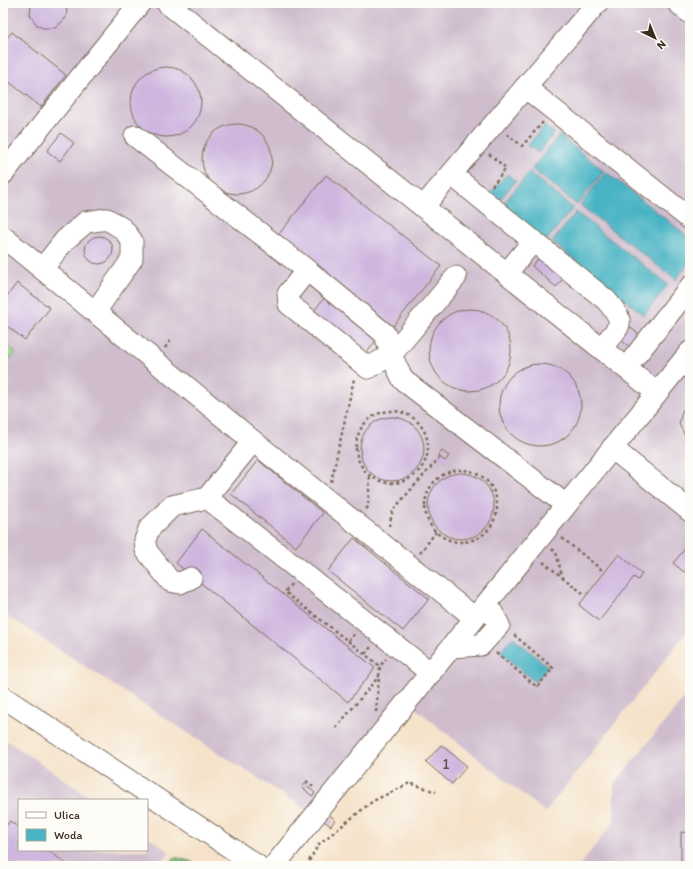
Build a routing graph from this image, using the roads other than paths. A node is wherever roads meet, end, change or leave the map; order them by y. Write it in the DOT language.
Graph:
graph roads {
  1 [pos="140,3"];
  2 [pos="167,3"];
  3 [pos="597,3"];
  4 [pos="678,3"];
  5 [pos="690,13"];
  6 [pos="525,87"];
  7 [pos="135,136"];
  8 [pos="3,174"];
  9 [pos="450,174"];
  10 [pos="423,206"];
  11 [pos="690,219"];
  12 [pos="3,237"];
  13 [pos="533,241"];
  14 [pos="42,269"];
  15 [pos="307,270"];
  16 [pos="507,273"];
  17 [pos="456,277"];
  18 [pos="690,287"];
  19 [pos="95,312"];
  20 [pos="601,348"];
  21 [pos="690,352"];
  22 [pos="391,355"];
  23 [pos="626,368"];
  24 [pos="657,393"];
  25 [pos="253,441"];
  26 [pos="612,448"];
  27 [pos="207,498"];
  28 [pos="566,506"];
  29 [pos="690,511"];
  30 [pos="191,578"];
  31 [pos="481,610"];
  32 [pos="451,647"];
  33 [pos="431,672"];
  34 [pos="3,697"];
  35 [pos="258,866"];
  36 [pos="274,866"];
  1 -- 8 [label="street"];
  2 -- 10 [label="street"];
  3 -- 6 [label="street"];
  4 -- 5 [label="street"];
  6 -- 9 [label="street"];
  6 -- 11 [label="street"];
  7 -- 15 [label="street"];
  9 -- 10 [label="street"];
  9 -- 13 [label="street"];
  10 -- 16 [label="street"];
  12 -- 14 [label="street"];
  13 -- 16 [label="street"];
  13 -- 20 [label="street"];
  14 -- 19 [label="street"];
  14 -- 19 [label="street"];
  15 -- 22 [label="street"];
  15 -- 22 [label="street"];
  16 -- 20 [label="street"];
  17 -- 22 [label="street"];
  18 -- 23 [label="street"];
  19 -- 25 [label="street"];
  20 -- 23 [label="street"];
  21 -- 24 [label="street"];
  22 -- 28 [label="street"];
  23 -- 24 [label="street"];
  24 -- 26 [label="street"];
  25 -- 27 [label="street"];
  25 -- 31 [label="street"];
  26 -- 28 [label="street"];
  26 -- 29 [label="street"];
  27 -- 30 [label="street"];
  27 -- 33 [label="street"];
  28 -- 31 [label="street"];
  31 -- 32 [label="street"];
  31 -- 32 [label="street"];
  32 -- 33 [label="street"];
  33 -- 36 [label="street"];
  34 -- 35 [label="street"];
}
